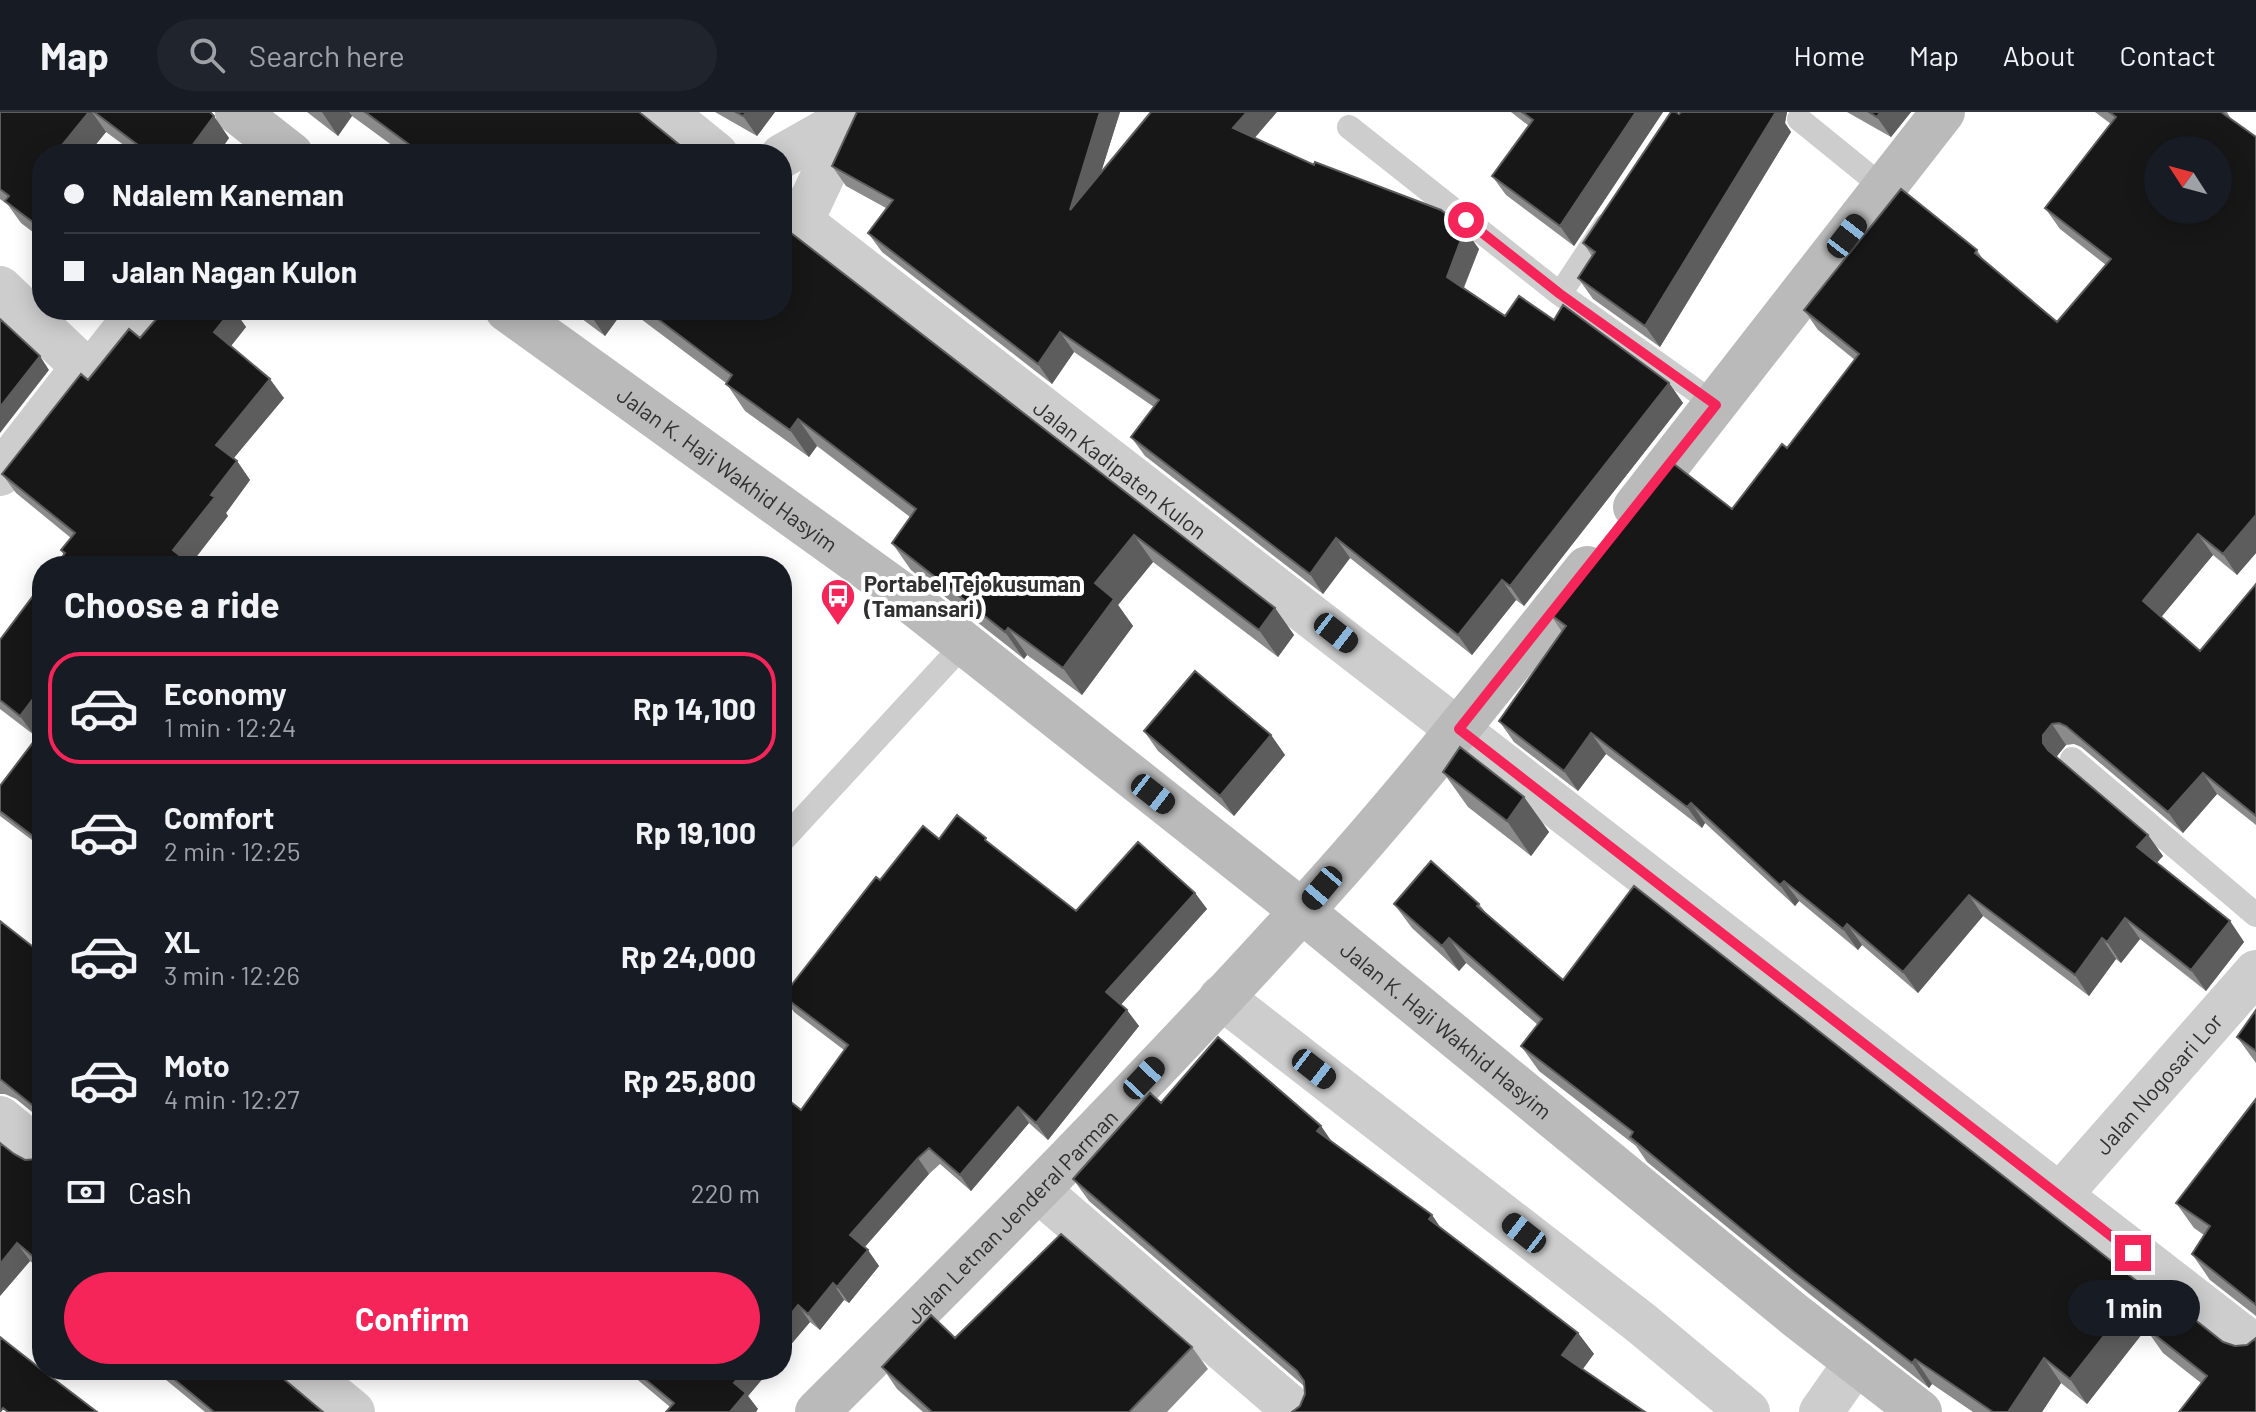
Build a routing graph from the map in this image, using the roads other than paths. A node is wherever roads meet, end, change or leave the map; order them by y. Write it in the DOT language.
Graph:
graph roads {
  1 [pos="237,112"];
  2 [pos="664,112"];
  3 [pos="1943,112"];
  4 [pos="851,115"];
  5 [pos="1799,119"];
  6 [pos="1349,127"];
  7 [pos="270,144"];
  8 [pos="704,144"];
  9 [pos="792,150"];
  10 [pos="1884,188"];
  11 [pos="1621,203"];
  12 [pos="792,212"];
  13 [pos="792,215"];
  14 [pos="0,288"];
  15 [pos="1560,294"];
  16 [pos="32,318"];
  17 [pos="34,320"];
  18 [pos="132,320"];
  19 [pos="521,320"];
  20 [pos="83,367"];
  21 [pos="1716,405"];
  22 [pos="0,474"];
  23 [pos="964,644"];
  24 [pos="1459,729"];
  25 [pos="2072,759"];
  26 [pos="792,830"];
  27 [pos="1302,911"];
  28 [pos="2256,915"];
  29 [pos="2256,972"];
  30 [pos="1221,997"];
  31 [pos="0,1118"];
  32 [pos="32,1145"];
  33 [pos="1039,1191"];
  34 [pos="2059,1196"];
  35 [pos="2256,1347"];
  36 [pos="1856,1362"];
  37 [pos="314,1380"];
  38 [pos="353,1412"];
  39 [pos="817,1412"];
  40 [pos="1296,1412"];
  41 [pos="1748,1412"];
  42 [pos="1821,1412"];
  43 [pos="1920,1412"];
  1 -- 7 [label="main road"];
  2 -- 8 [label="street"];
  3 -- 10 [label="main road, Jalan Letnan Jenderal Parman"];
  4 -- 9 [label="street"];
  4 -- 12 [label="street"];
  5 -- 10 [label="lane"];
  6 -- 15 [label="lane"];
  10 -- 21 [label="main road, Jalan Letnan Jenderal Parman"];
  11 -- 15 [label="lane"];
  13 -- 24 [label="street, Jalan Kadipaten Kulon"];
  14 -- 16 [label="street"];
  15 -- 21 [label="lane"];
  17 -- 20 [label="street"];
  18 -- 20 [label="street"];
  19 -- 23 [label="main road, Jalan K. Haji Wakhid Hasyim"];
  20 -- 22 [label="street"];
  21 -- 24 [label="main road, Jalan Letnan Jenderal Parman"];
  23 -- 26 [label="lane"];
  23 -- 27 [label="main road, Jalan K. Haji Wakhid Hasyim"];
  24 -- 27 [label="main road, Jalan Letnan Jenderal Parman"];
  24 -- 34 [label="street, Jalan Kadipaten Kulon"];
  25 -- 28 [label="lane"];
  27 -- 30 [label="main road, Jalan Letnan Jenderal Parman"];
  27 -- 36 [label="main road, Jalan K. Haji Wakhid Hasyim"];
  29 -- 34 [label="street, Jalan Nogosari Lor"];
  30 -- 33 [label="main road, Jalan Letnan Jenderal Parman"];
  30 -- 41 [label="street"];
  31 -- 32 [label="street"];
  33 -- 39 [label="main road, Jalan Letnan Jenderal Parman"];
  33 -- 40 [label="street"];
  34 -- 35 [label="street, Jalan Kadipaten Kulon"];
  36 -- 42 [label="street"];
  36 -- 43 [label="main road, Jalan K. Haji Wakhid Hasyim"];
  37 -- 38 [label="street"];
}
